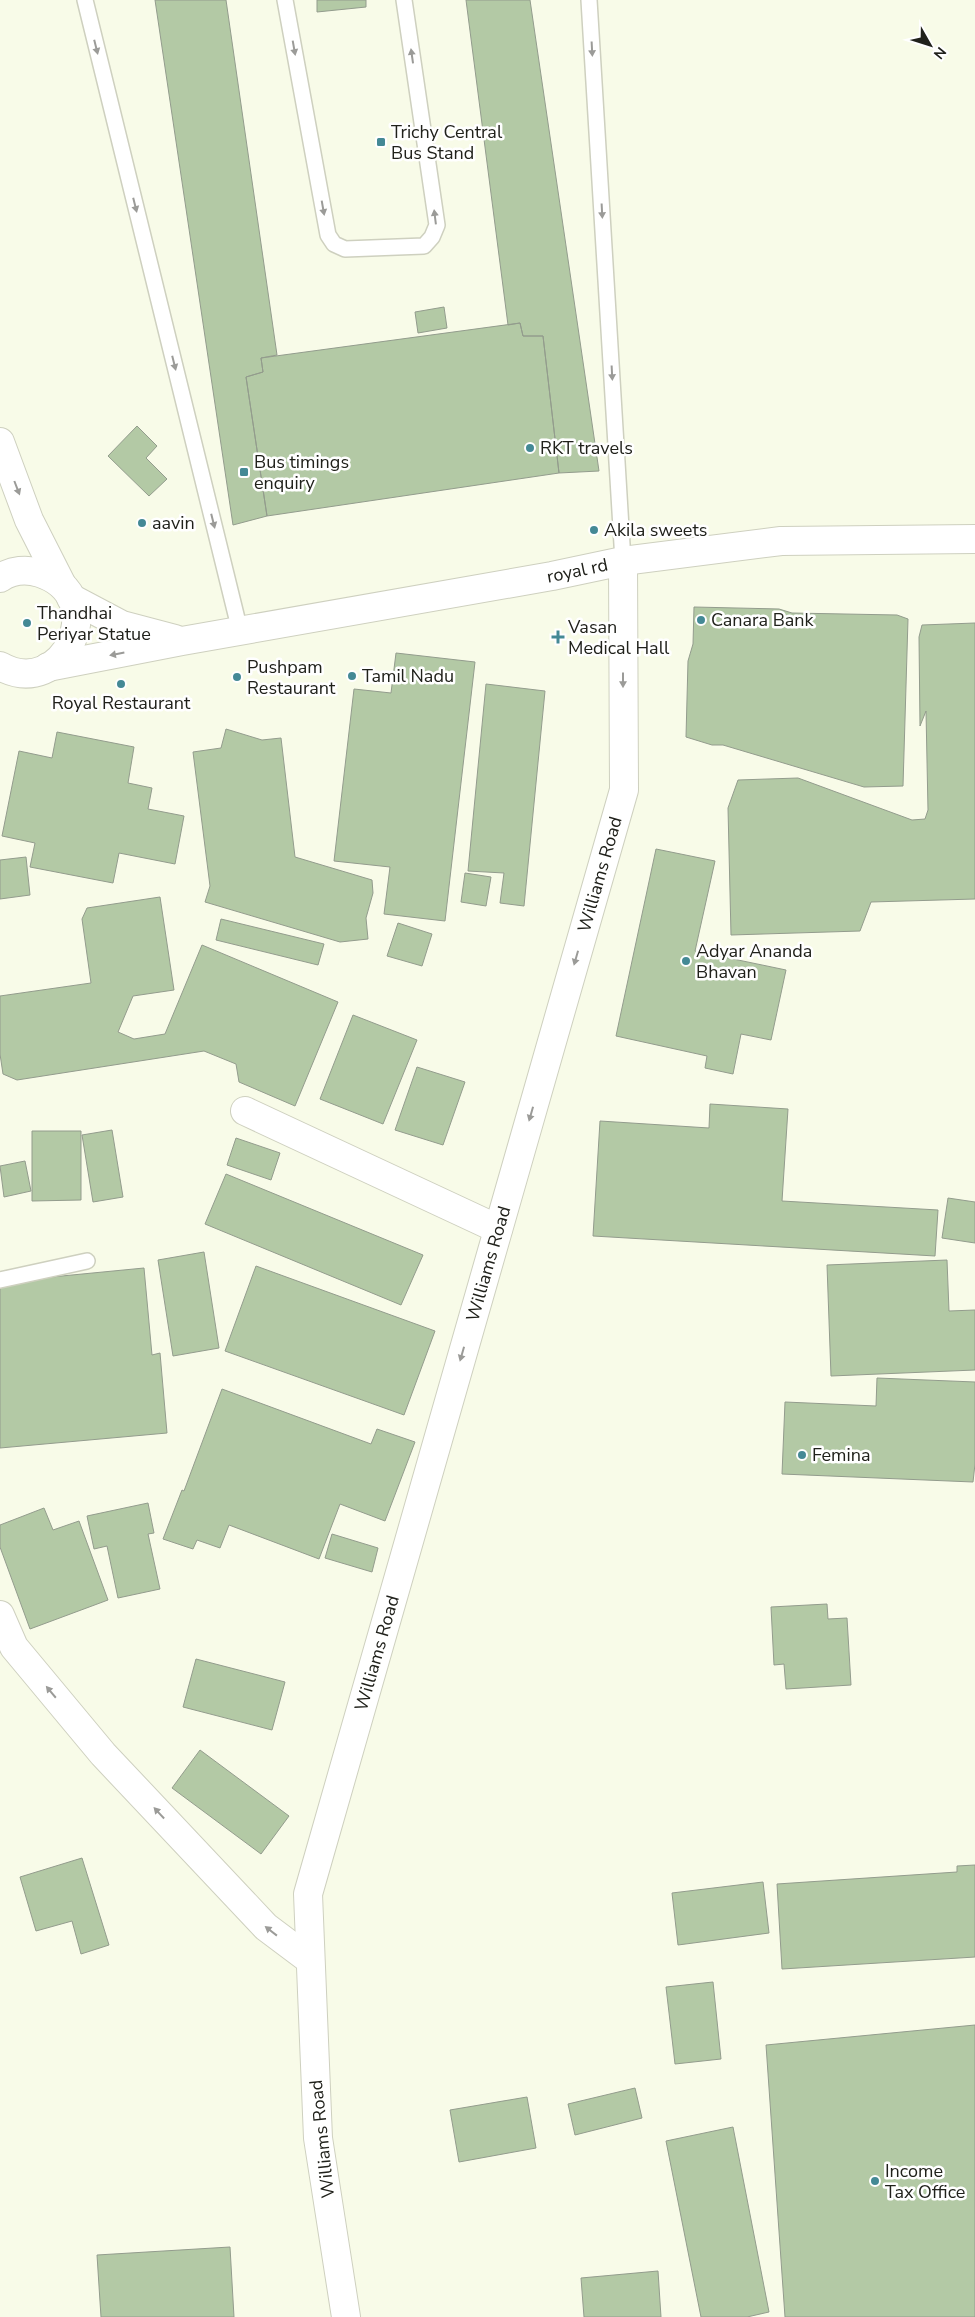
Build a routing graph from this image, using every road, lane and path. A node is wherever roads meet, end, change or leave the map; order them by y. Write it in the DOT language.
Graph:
graph roads {
  1 [pos="85,0"];
  2 [pos="285,0"];
  3 [pos="404,0"];
  4 [pos="589,0"];
  5 [pos="0,442"];
  6 [pos="975,539"];
  7 [pos="623,561"];
  8 [pos="1,575"];
  9 [pos="66,591"];
  10 [pos="240,631"];
  11 [pos="182,641"];
  12 [pos="0,666"];
  13 [pos="40,670"];
  14 [pos="0,681"];
  15 [pos="244,1111"];
  16 [pos="498,1229"];
  17 [pos="87,1261"];
  18 [pos="0,1280"];
  19 [pos="0,1615"];
  20 [pos="310,1960"];
  21 [pos="346,2317"];
  1 -- 10 [label="lane, one-way"];
  2 -- 3 [label="lane, one-way"];
  4 -- 7 [label="lane, one-way"];
  5 -- 9 [label="street, one-way"];
  6 -- 7 [label="street, royal rd"];
  7 -- 10 [label="street, royal rd"];
  7 -- 16 [label="street, Williams Road, one-way"];
  8 -- 9 [label="street"];
  9 -- 11 [label="street"];
  9 -- 13 [label="street"];
  10 -- 11 [label="street, royal rd"];
  11 -- 13 [label="street, royal rd, one-way"];
  12 -- 13 [label="street"];
  13 -- 14 [label="street"];
  15 -- 16 [label="street"];
  16 -- 20 [label="street, Williams Road, one-way"];
  17 -- 18 [label="lane"];
  20 -- 19 [label="street, one-way"];
  20 -- 21 [label="street, Williams Road"];
}
